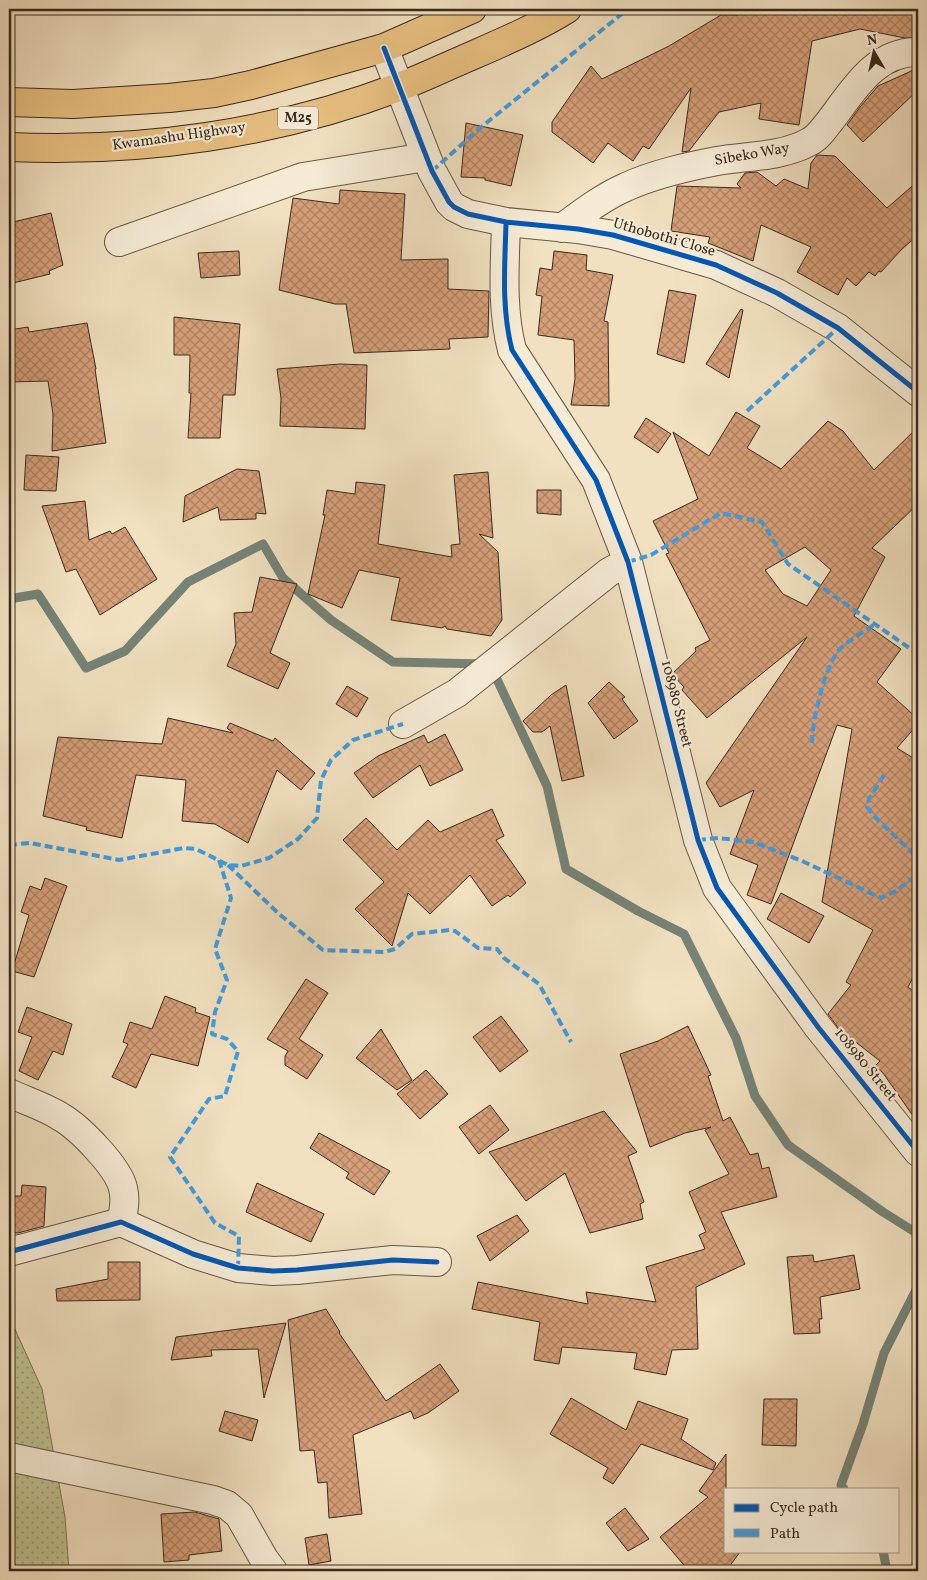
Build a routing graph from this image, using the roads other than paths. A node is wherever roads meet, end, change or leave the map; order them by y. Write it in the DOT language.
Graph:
graph roads {
  1 [pos="472,9"];
  2 [pos="567,9"];
  3 [pos="384,48"];
  4 [pos="918,52"];
  5 [pos="399,87"];
  6 [pos="9,102"];
  7 [pos="9,147"];
  8 [pos="426,157"];
  9 [pos="506,222"];
  10 [pos="562,228"];
  11 [pos="119,242"];
  12 [pos="918,392"];
  13 [pos="628,562"];
  14 [pos="403,724"];
  15 [pos="9,1093"];
  16 [pos="918,1152"];
  17 [pos="121,1222"];
  18 [pos="9,1252"];
  19 [pos="437,1262"];
  20 [pos="9,1457"];
  21 [pos="273,1571"];
  1 -- 3 [label="main road"];
  2 -- 5 [label="main road, Kwamashu Highway / M25"];
  3 -- 5 [label="street, Uthobothi Close"];
  3 -- 6 [label="main road"];
  4 -- 10 [label="street, Sibeko Way"];
  5 -- 7 [label="main road, Kwamashu Highway / M25"];
  5 -- 8 [label="street, Uthobothi Close"];
  8 -- 9 [label="street, Uthobothi Close"];
  8 -- 11 [label="street"];
  9 -- 10 [label="street, Uthobothi Close"];
  9 -- 13 [label="street, 108980 Street"];
  10 -- 12 [label="street, Uthobothi Close"];
  13 -- 14 [label="street"];
  13 -- 16 [label="street, 108980 Street"];
  15 -- 17 [label="street"];
  17 -- 18 [label="street"];
  17 -- 19 [label="street"];
  20 -- 21 [label="street"];
}
